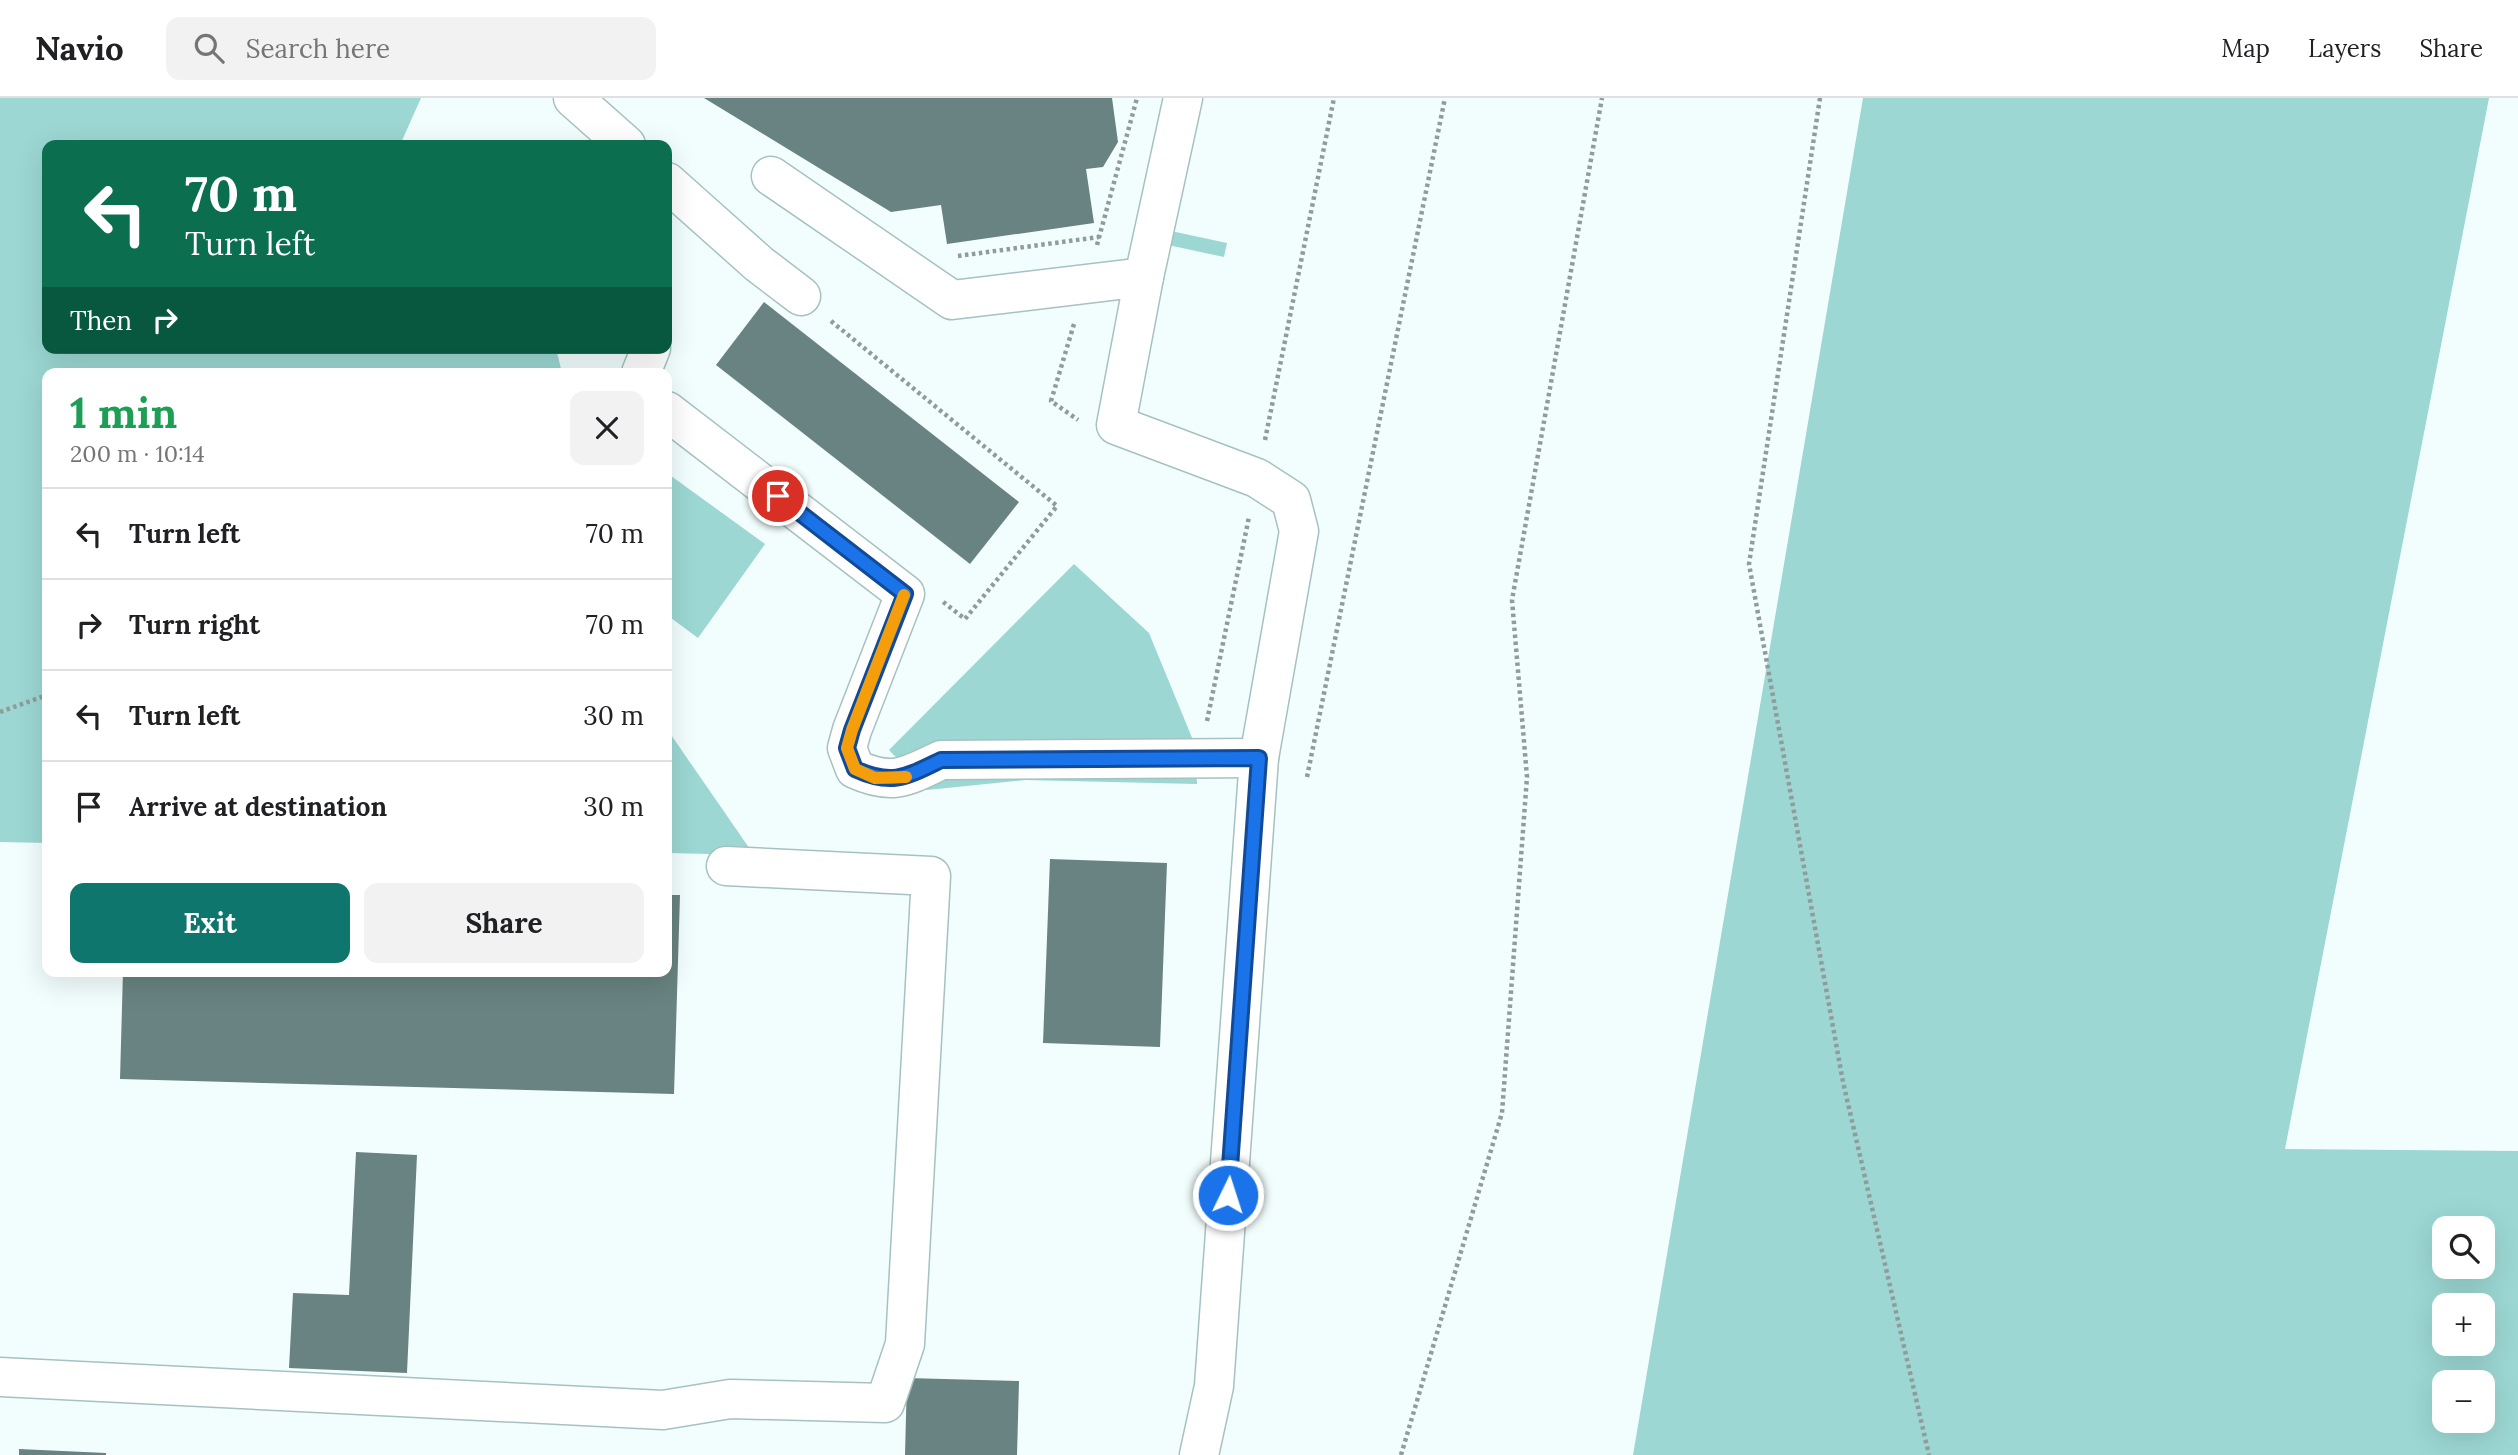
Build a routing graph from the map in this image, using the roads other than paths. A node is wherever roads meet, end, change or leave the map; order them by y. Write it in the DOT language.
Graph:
graph roads {
  1 [pos="573,98"];
  2 [pos="1183,98"];
  3 [pos="620,140"];
  4 [pos="771,176"];
  5 [pos="672,186"];
  6 [pos="1144,277"];
  7 [pos="801,296"];
  8 [pos="672,415"];
  9 [pos="1259,758"];
  10 [pos="726,866"];
  11 [pos="0,1377"];
  12 [pos="1199,1455"];
  1 -- 3 [label="lane"];
  2 -- 6 [label="lane"];
  4 -- 6 [label="lane"];
  5 -- 7 [label="lane"];
  6 -- 9 [label="lane"];
  8 -- 9 [label="lane"];
  9 -- 12 [label="lane"];
  10 -- 11 [label="lane"];
}
